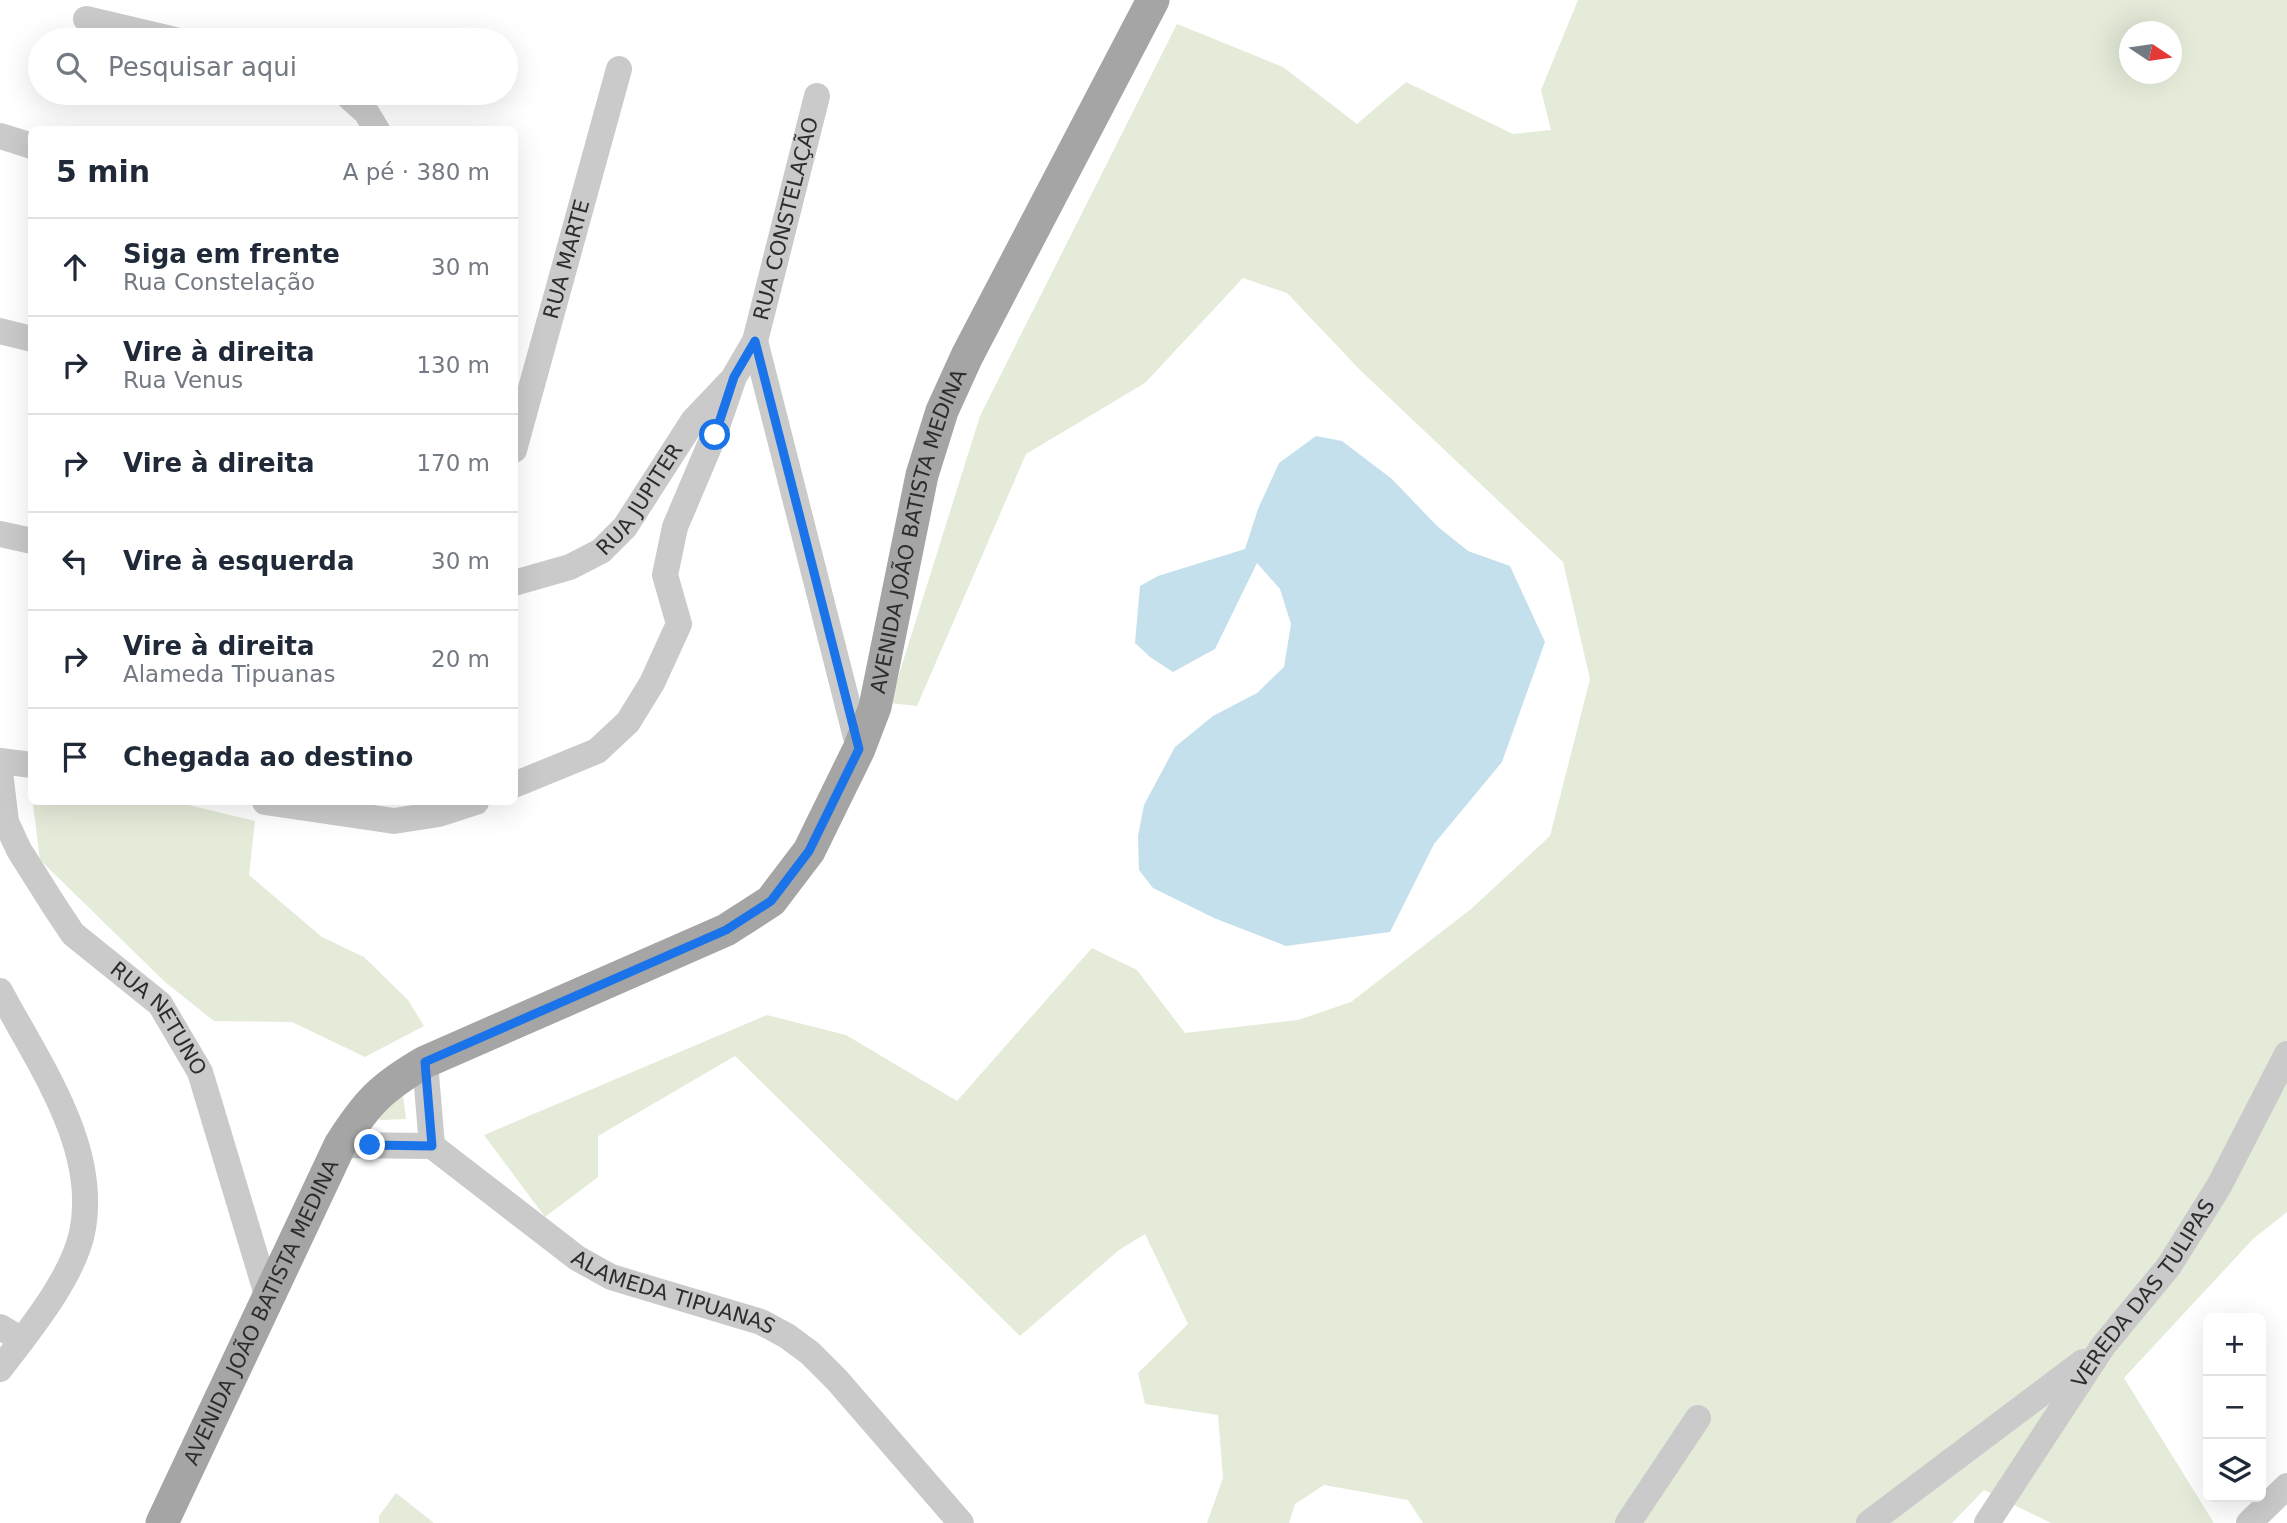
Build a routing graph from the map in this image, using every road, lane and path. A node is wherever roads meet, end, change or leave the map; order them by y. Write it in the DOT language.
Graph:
graph roads {
  1 [pos="1153,0"];
  2 [pos="86,19"];
  3 [pos="124,28"];
  4 [pos="619,69"];
  5 [pos="817,96"];
  6 [pos="358,105"];
  7 [pos="375,126"];
  8 [pos="0,136"];
  9 [pos="28,145"];
  10 [pos="0,331"];
  11 [pos="28,338"];
  12 [pos="755,341"];
  13 [pos="734,377"];
  14 [pos="518,435"];
  15 [pos="0,534"];
  16 [pos="28,540"];
  17 [pos="518,582"];
  18 [pos="859,749"];
  19 [pos="0,761"];
  20 [pos="28,764"];
  21 [pos="0,772"];
  22 [pos="518,783"];
  23 [pos="285,805"];
  24 [pos="467,805"];
  25 [pos="0,991"];
  26 [pos="2287,1054"];
  27 [pos="425,1062"];
  28 [pos="340,1145"];
  29 [pos="432,1146"];
  30 [pos="268,1298"];
  31 [pos="11,1333"];
  32 [pos="2103,1346"];
  33 [pos="0,1369"];
  34 [pos="1698,1418"];
  35 [pos="2287,1486"];
  36 [pos="167,1511"];
  37 [pos="151,1523"];
  38 [pos="961,1523"];
  39 [pos="1628,1523"];
  40 [pos="1869,1523"];
  41 [pos="1987,1523"];
  42 [pos="2249,1523"];
  1 -- 18 [label="main road, AVENIDA JOÃO BATISTA MEDINA"];
  2 -- 3 [label="street"];
  4 -- 14 [label="street, RUA MARTE"];
  5 -- 12 [label="street, RUA CONSTELAÇÃO"];
  6 -- 7 [label="street"];
  8 -- 9 [label="street"];
  10 -- 11 [label="street"];
  12 -- 13 [label="street, RUA CONSTELAÇÃO"];
  12 -- 18 [label="street"];
  13 -- 17 [label="street, RUA JUPITER"];
  13 -- 22 [label="street, RUA CONSTELAÇÃO"];
  15 -- 16 [label="street"];
  18 -- 27 [label="main road, AVENIDA JOÃO BATISTA MEDINA"];
  19 -- 20 [label="street"];
  21 -- 30 [label="street, RUA NETUNO"];
  23 -- 24 [label="street"];
  25 -- 31 [label="street"];
  26 -- 32 [label="street, VEREDA DAS TULIPAS"];
  27 -- 28 [label="main road, AVENIDA JOÃO BATISTA MEDINA"];
  27 -- 29 [label="street"];
  28 -- 29 [label="street"];
  28 -- 30 [label="main road, AVENIDA JOÃO BATISTA MEDINA"];
  29 -- 38 [label="street, ALAMEDA TIPUANAS"];
  30 -- 36 [label="main road, AVENIDA JOÃO BATISTA MEDINA"];
  31 -- 33 [label="street"];
  32 -- 40 [label="street"];
  32 -- 41 [label="street, VEREDA DAS TULIPAS"];
  34 -- 39 [label="street"];
  35 -- 42 [label="street"];
  36 -- 37 [label="main road, AVENIDA JOÃO BATISTA MEDINA"];
}
